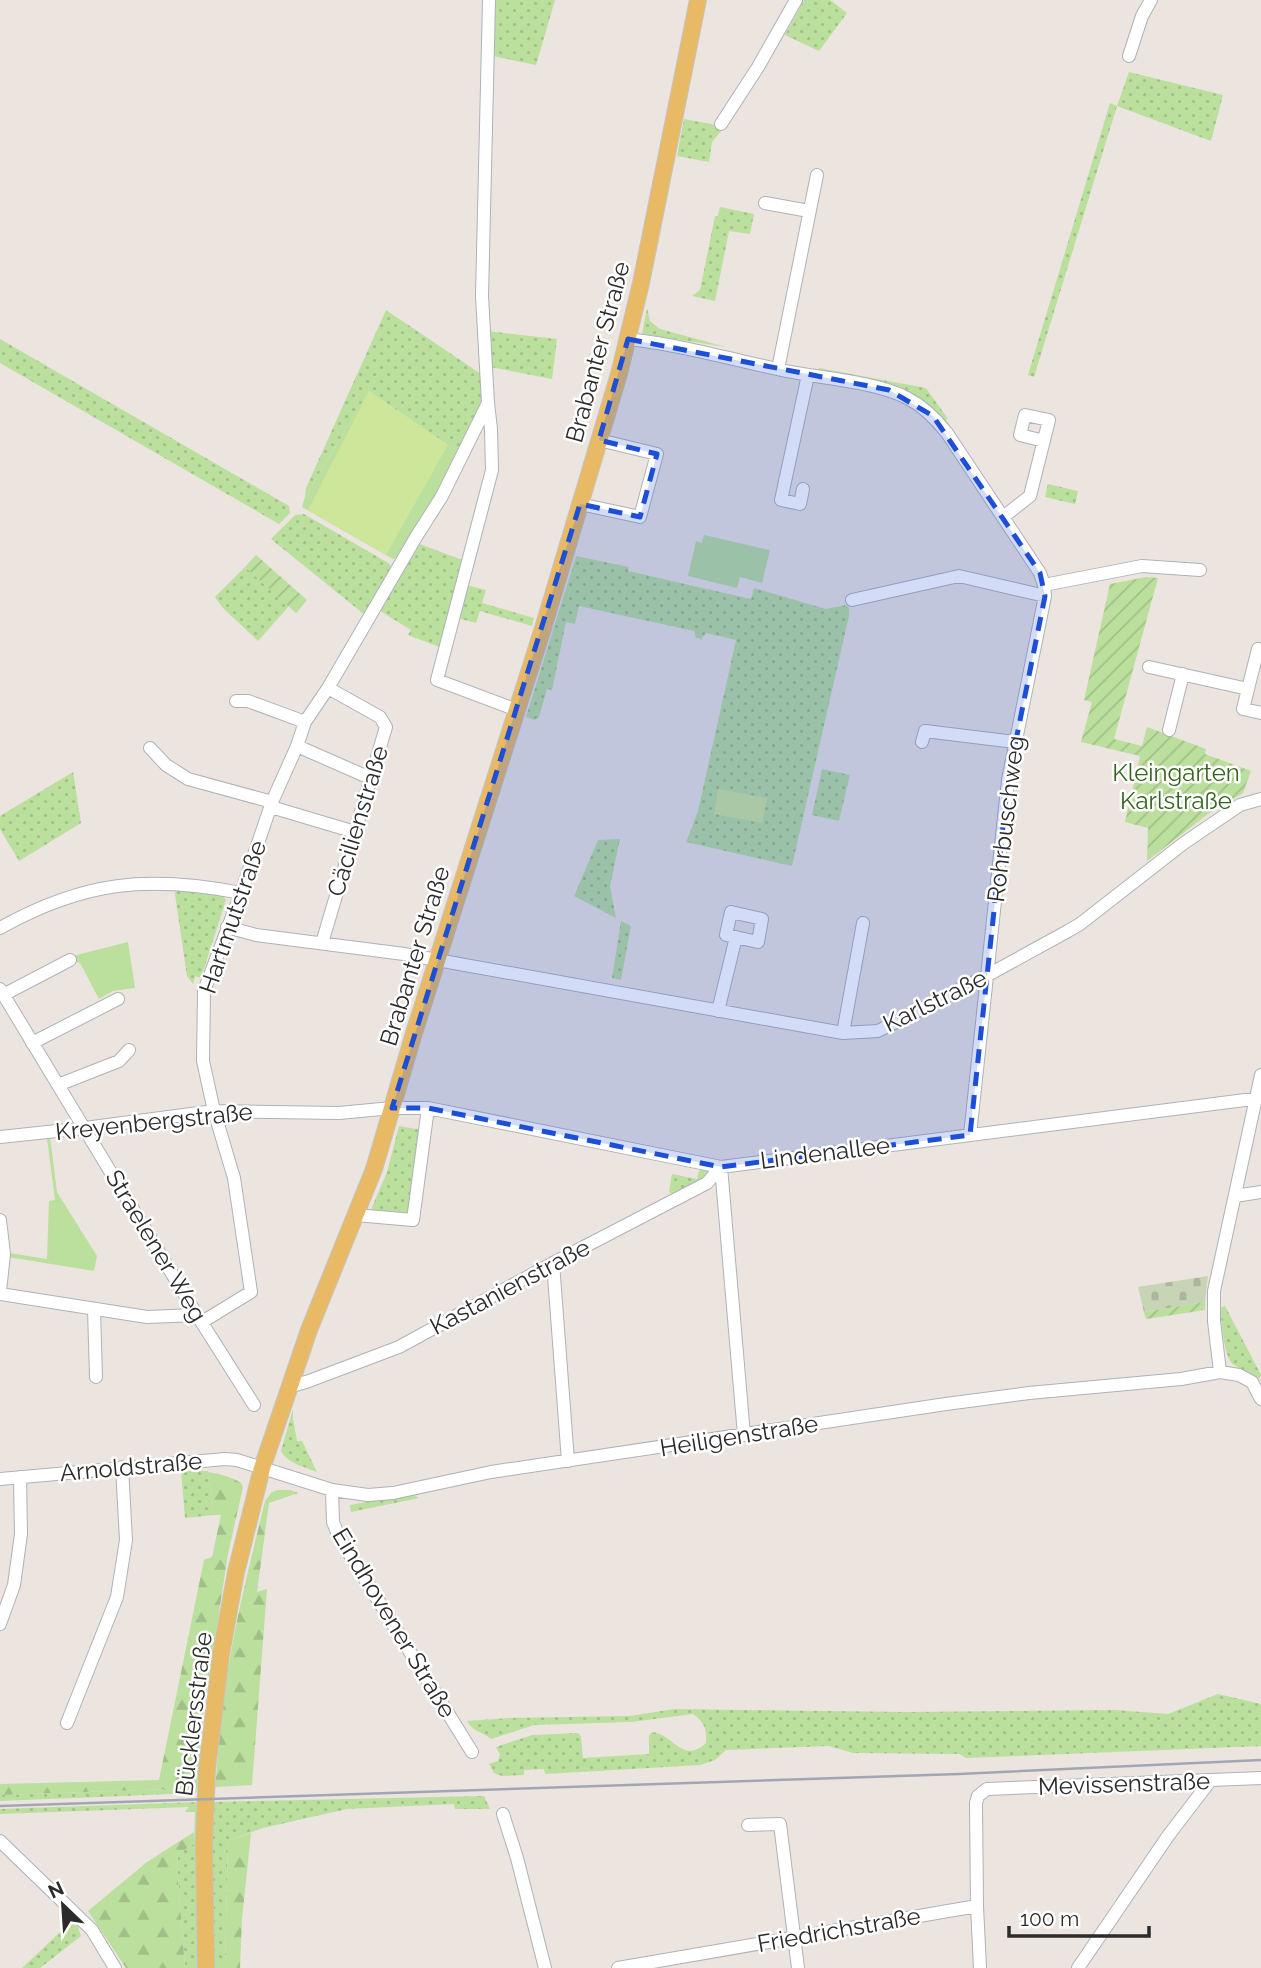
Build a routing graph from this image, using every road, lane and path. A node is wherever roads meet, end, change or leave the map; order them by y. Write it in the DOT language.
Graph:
graph roads {
  1 [pos="489,0"];
  2 [pos="698,0"];
  3 [pos="796,0"];
  4 [pos="1152,0"];
  5 [pos="1129,56"];
  6 [pos="721,124"];
  7 [pos="817,174"];
  8 [pos="765,203"];
  9 [pos="809,211"];
  10 [pos="628,338"];
  11 [pos="778,369"];
  12 [pos="808,375"];
  13 [pos="488,403"];
  14 [pos="599,440"];
  15 [pos="1044,441"];
  16 [pos="803,489"];
  17 [pos="580,504"];
  18 [pos="1003,516"];
  19 [pos="1200,570"];
  20 [pos="1045,590"];
  21 [pos="852,600"];
  22 [pos="1258,649"];
  23 [pos="1149,667"];
  24 [pos="1183,674"];
  25 [pos="328,688"];
  26 [pos="1248,689"];
  27 [pos="236,701"];
  28 [pos="517,710"];
  29 [pos="1261,713"];
  30 [pos="305,722"];
  31 [pos="1170,730"];
  32 [pos="922,742"];
  33 [pos="1014,742"];
  34 [pos="297,746"];
  35 [pos="150,748"];
  36 [pos="370,778"];
  37 [pos="1261,799"];
  38 [pos="272,804"];
  39 [pos="355,832"];
  40 [pos="241,893"];
  41 [pos="863,923"];
  42 [pos="227,927"];
  43 [pos="0,928"];
  44 [pos="736,937"];
  45 [pos="322,943"];
  46 [pos="70,960"];
  47 [pos="437,960"];
  48 [pos="988,975"];
  49 [pos="2,992"];
  50 [pos="117,999"];
  51 [pos="718,1011"];
  52 [pos="843,1032"];
  53 [pos="32,1043"];
  54 [pos="129,1050"];
  55 [pos="1261,1075"];
  56 [pos="58,1085"];
  57 [pos="1259,1098"];
  58 [pos="391,1108"];
  59 [pos="428,1108"];
  60 [pos="214,1111"];
  61 [pos="85,1128"];
  62 [pos="970,1135"];
  63 [pos="0,1137"];
  64 [pos="721,1167"];
  65 [pos="1261,1192"];
  66 [pos="1235,1196"];
  67 [pos="356,1215"];
  68 [pos="0,1220"];
  69 [pos="553,1263"];
  70 [pos="0,1292"];
  71 [pos="94,1309"];
  72 [pos="200,1319"];
  73 [pos="1220,1371"];
  74 [pos="96,1377"];
  75 [pos="289,1387"];
  76 [pos="1261,1399"];
  77 [pos="254,1405"];
  78 [pos="744,1435"];
  79 [pos="568,1461"];
  80 [pos="122,1467"];
  81 [pos="262,1468"];
  82 [pos="20,1477"];
  83 [pos="0,1479"];
  84 [pos="332,1490"];
  85 [pos="0,1624"];
  86 [pos="66,1723"];
  87 [pos="471,1752"];
  88 [pos="1261,1777"];
  89 [pos="1210,1781"];
  90 [pos="503,1814"];
  91 [pos="748,1825"];
  92 [pos="0,1840"];
  93 [pos="977,1906"];
  94 [pos="795,1938"];
  95 [pos="115,1968"];
  96 [pos="206,1968"];
  97 [pos="545,1968"];
  98 [pos="618,1968"];
  99 [pos="798,1968"];
  100 [pos="980,1968"];
  101 [pos="1077,1968"];
  1 -- 13 [label="street"];
  2 -- 10 [label="main road, Brabanter Straße"];
  3 -- 6 [label="street"];
  4 -- 5 [label="street"];
  7 -- 9 [label="street"];
  8 -- 9 [label="street"];
  9 -- 11 [label="street"];
  10 -- 11 [label="street"];
  10 -- 14 [label="main road, Brabanter Straße"];
  11 -- 12 [label="street"];
  12 -- 16 [label="street"];
  12 -- 18 [label="street"];
  13 -- 25 [label="street, Hartmutstraße"];
  13 -- 28 [label="street"];
  14 -- 17 [label="main road, Brabanter Straße"];
  14 -- 17 [label="street"];
  15 -- 18 [label="street"];
  17 -- 28 [label="main road, Brabanter Straße"];
  18 -- 20 [label="street"];
  19 -- 20 [label="street"];
  20 -- 21 [label="street"];
  20 -- 33 [label="street, Rohrbuschweg"];
  22 -- 26 [label="street"];
  23 -- 24 [label="street"];
  24 -- 26 [label="street"];
  24 -- 31 [label="street"];
  25 -- 30 [label="street, Hartmutstraße"];
  25 -- 36 [label="street, Cäcilienstraße"];
  26 -- 29 [label="street"];
  27 -- 30 [label="street"];
  28 -- 47 [label="main road, Brabanter Straße"];
  30 -- 34 [label="street, Hartmutstraße"];
  32 -- 33 [label="street"];
  33 -- 48 [label="street, Rohrbuschweg"];
  34 -- 36 [label="street"];
  34 -- 38 [label="street, Hartmutstraße"];
  35 -- 38 [label="street"];
  36 -- 39 [label="street, Cäcilienstraße"];
  37 -- 48 [label="street, Karlstraße"];
  38 -- 39 [label="street, Hartmutstraße"];
  38 -- 40 [label="street, Hartmutstraße"];
  39 -- 45 [label="street, Cäcilienstraße"];
  40 -- 42 [label="street, Hartmutstraße"];
  40 -- 43 [label="street"];
  41 -- 52 [label="street"];
  42 -- 45 [label="street, Karlstraße"];
  42 -- 60 [label="street, Hartmutstraße"];
  44 -- 51 [label="street"];
  45 -- 47 [label="street, Karlstraße"];
  46 -- 49 [label="street, Straelener Weg"];
  47 -- 51 [label="street, Karlstraße"];
  47 -- 58 [label="main road, Brabanter Straße"];
  48 -- 52 [label="street, Karlstraße"];
  48 -- 62 [label="street, Rohrbuschweg"];
  49 -- 53 [label="street, Straelener Weg"];
  50 -- 53 [label="street"];
  51 -- 52 [label="street, Karlstraße"];
  53 -- 56 [label="street, Straelener Weg"];
  54 -- 56 [label="street"];
  55 -- 57 [label="street"];
  56 -- 61 [label="street, Straelener Weg"];
  57 -- 62 [label="street, Lindenallee"];
  57 -- 66 [label="street"];
  58 -- 59 [label="street, Lindenallee"];
  58 -- 60 [label="street, Kreyenbergstraße"];
  58 -- 67 [label="main road, Brabanter Straße"];
  59 -- 64 [label="street, Lindenallee"];
  59 -- 67 [label="street"];
  60 -- 61 [label="street, Kreyenbergstraße"];
  60 -- 72 [label="street, Hartmutstraße"];
  61 -- 63 [label="street, Kreyenbergstraße"];
  61 -- 72 [label="street, Straelener Weg"];
  62 -- 64 [label="street, Lindenallee"];
  64 -- 69 [label="street, Kastanienstraße"];
  64 -- 78 [label="street"];
  65 -- 66 [label="street"];
  66 -- 73 [label="street"];
  67 -- 75 [label="main road, Brabanter Straße"];
  68 -- 70 [label="street"];
  69 -- 75 [label="street, Kastanienstraße"];
  69 -- 79 [label="street"];
  70 -- 71 [label="street"];
  71 -- 72 [label="street"];
  71 -- 74 [label="street"];
  72 -- 77 [label="street, Straelener Weg"];
  73 -- 76 [label="street"];
  73 -- 78 [label="street, Heiligenstraße"];
  75 -- 81 [label="main road, Brabanter Straße"];
  78 -- 79 [label="street, Heiligenstraße"];
  79 -- 84 [label="street, Heiligenstraße"];
  80 -- 81 [label="street, Arnoldstraße"];
  80 -- 82 [label="street, Arnoldstraße"];
  80 -- 86 [label="street"];
  81 -- 84 [label="street, Heiligenstraße"];
  81 -- 96 [label="main road, Bücklersstraße"];
  82 -- 83 [label="street, Arnoldstraße"];
  82 -- 85 [label="street"];
  84 -- 87 [label="street, Eindhovener Straße"];
  88 -- 89 [label="street, Mevissenstraße"];
  89 -- 93 [label="street, Mevissenstraße"];
  89 -- 101 [label="street"];
  90 -- 97 [label="street"];
  91 -- 94 [label="street"];
  92 -- 95 [label="street"];
  93 -- 94 [label="street, Friedrichstraße"];
  93 -- 100 [label="street"];
  94 -- 98 [label="street, Friedrichstraße"];
  94 -- 99 [label="street"];
}
